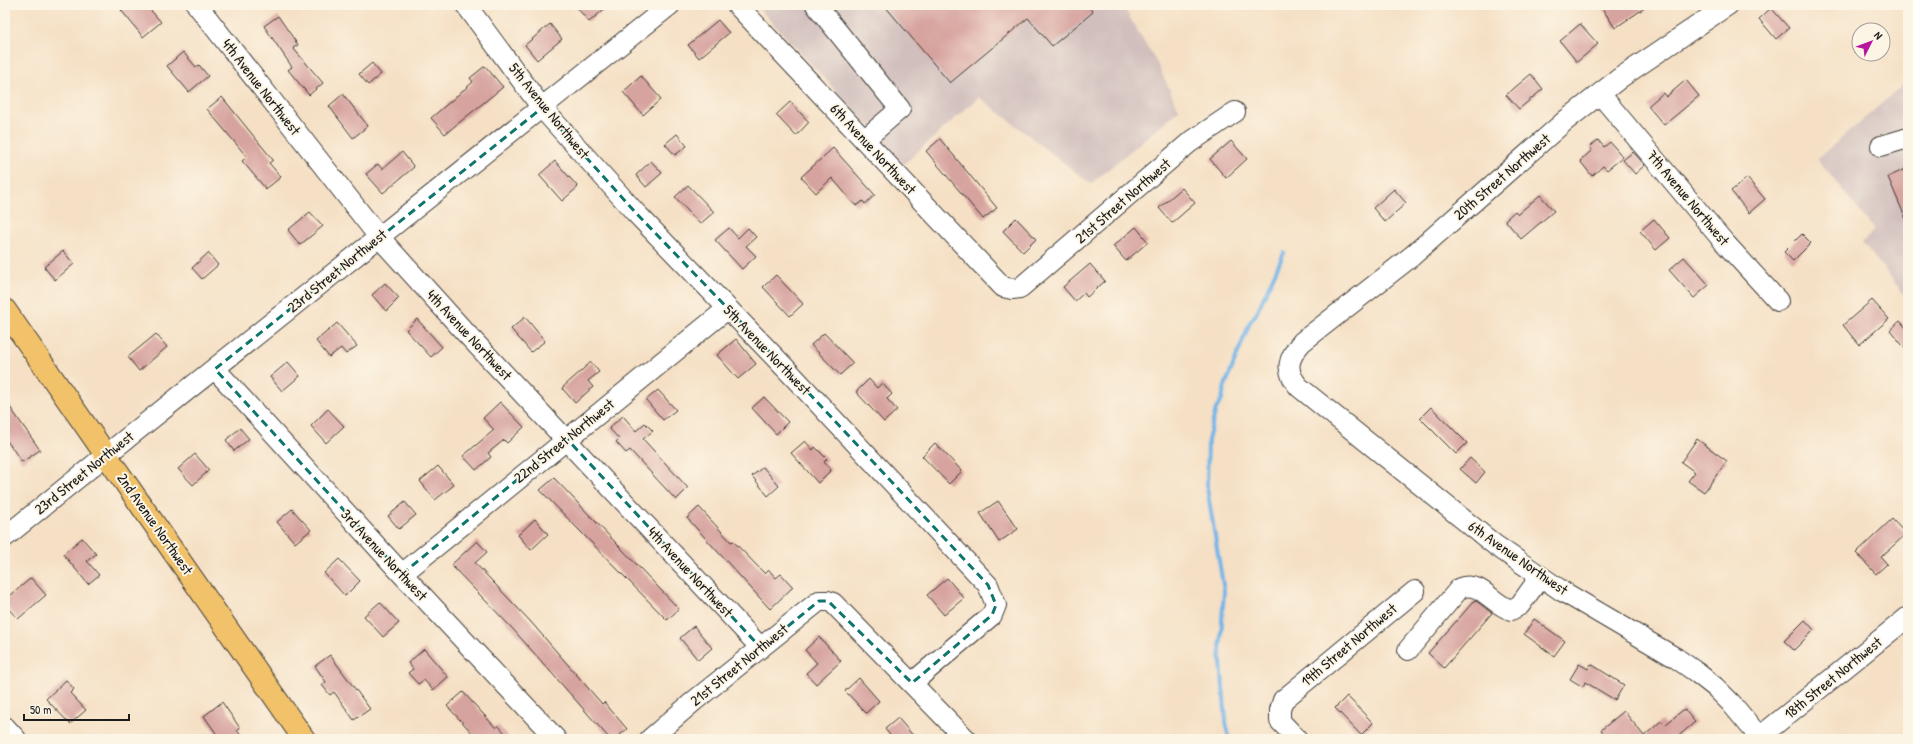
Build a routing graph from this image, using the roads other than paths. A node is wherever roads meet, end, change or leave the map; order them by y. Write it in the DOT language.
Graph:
graph roads {
  1 [pos="197,5"];
  2 [pos="466,5"];
  3 [pos="670,5"];
  4 [pos="737,5"];
  5 [pos="816,5"];
  6 [pos="1728,5"];
  7 [pos="1600,94"];
  8 [pos="542,108"];
  9 [pos="1235,112"];
  10 [pos="1908,138"];
  11 [pos="864,140"];
  12 [pos="1881,146"];
  13 [pos="379,238"];
  14 [pos="1012,289"];
  15 [pos="1778,302"];
  16 [pos="727,309"];
  17 [pos="5,310"];
  18 [pos="1289,362"];
  19 [pos="215,369"];
  20 [pos="567,439"];
  21 [pos="106,454"];
  22 [pos="5,537"];
  23 [pos="402,574"];
  24 [pos="1540,577"];
  25 [pos="1415,591"];
  26 [pos="1908,616"];
  27 [pos="761,648"];
  28 [pos="1408,650"];
  29 [pos="912,683"];
  30 [pos="5,727"];
  31 [pos="660,736"];
  32 [pos="1759,738"];
  33 [pos="16,739"];
  34 [pos="304,739"];
  35 [pos="556,739"];
  36 [pos="966,739"];
  37 [pos="1297,739"];
  1 -- 13 [label="street, 4th Avenue Northwest"];
  2 -- 8 [label="street, 5th Avenue Northwest"];
  3 -- 8 [label="street, 23rd Street Northwest"];
  4 -- 11 [label="street, 6th Avenue Northwest"];
  5 -- 11 [label="street"];
  6 -- 7 [label="street, 20th Street Northwest"];
  7 -- 15 [label="street, 7th Avenue Northwest"];
  7 -- 18 [label="street, 20th Street Northwest"];
  8 -- 13 [label="street, 23rd Street Northwest"];
  8 -- 16 [label="street, 5th Avenue Northwest"];
  9 -- 14 [label="street, 21st Street Northwest"];
  10 -- 12 [label="street"];
  11 -- 14 [label="street, 6th Avenue Northwest"];
  13 -- 19 [label="street, 23rd Street Northwest"];
  13 -- 20 [label="street, 4th Avenue Northwest"];
  16 -- 20 [label="street, 22nd Street Northwest"];
  16 -- 29 [label="street, 5th Avenue Northwest"];
  17 -- 21 [label="main road, 2nd Avenue Northwest"];
  18 -- 24 [label="street, 6th Avenue Northwest"];
  19 -- 21 [label="street, 23rd Street Northwest"];
  19 -- 23 [label="street, 3rd Avenue Northwest"];
  20 -- 23 [label="street, 22nd Street Northwest"];
  20 -- 27 [label="street, 4th Avenue Northwest"];
  21 -- 22 [label="street, 23rd Street Northwest"];
  21 -- 34 [label="main road, 2nd Avenue Northwest"];
  23 -- 35 [label="street, 3rd Avenue Northwest"];
  24 -- 28 [label="street"];
  24 -- 32 [label="street, 6th Avenue Northwest"];
  25 -- 37 [label="street, 19th Street Northwest"];
  26 -- 32 [label="street, 18th Street Northwest"];
  27 -- 29 [label="street, 21st Street Northwest"];
  27 -- 31 [label="street, 21st Street Northwest"];
  29 -- 36 [label="street"];
  30 -- 33 [label="street"];
}
